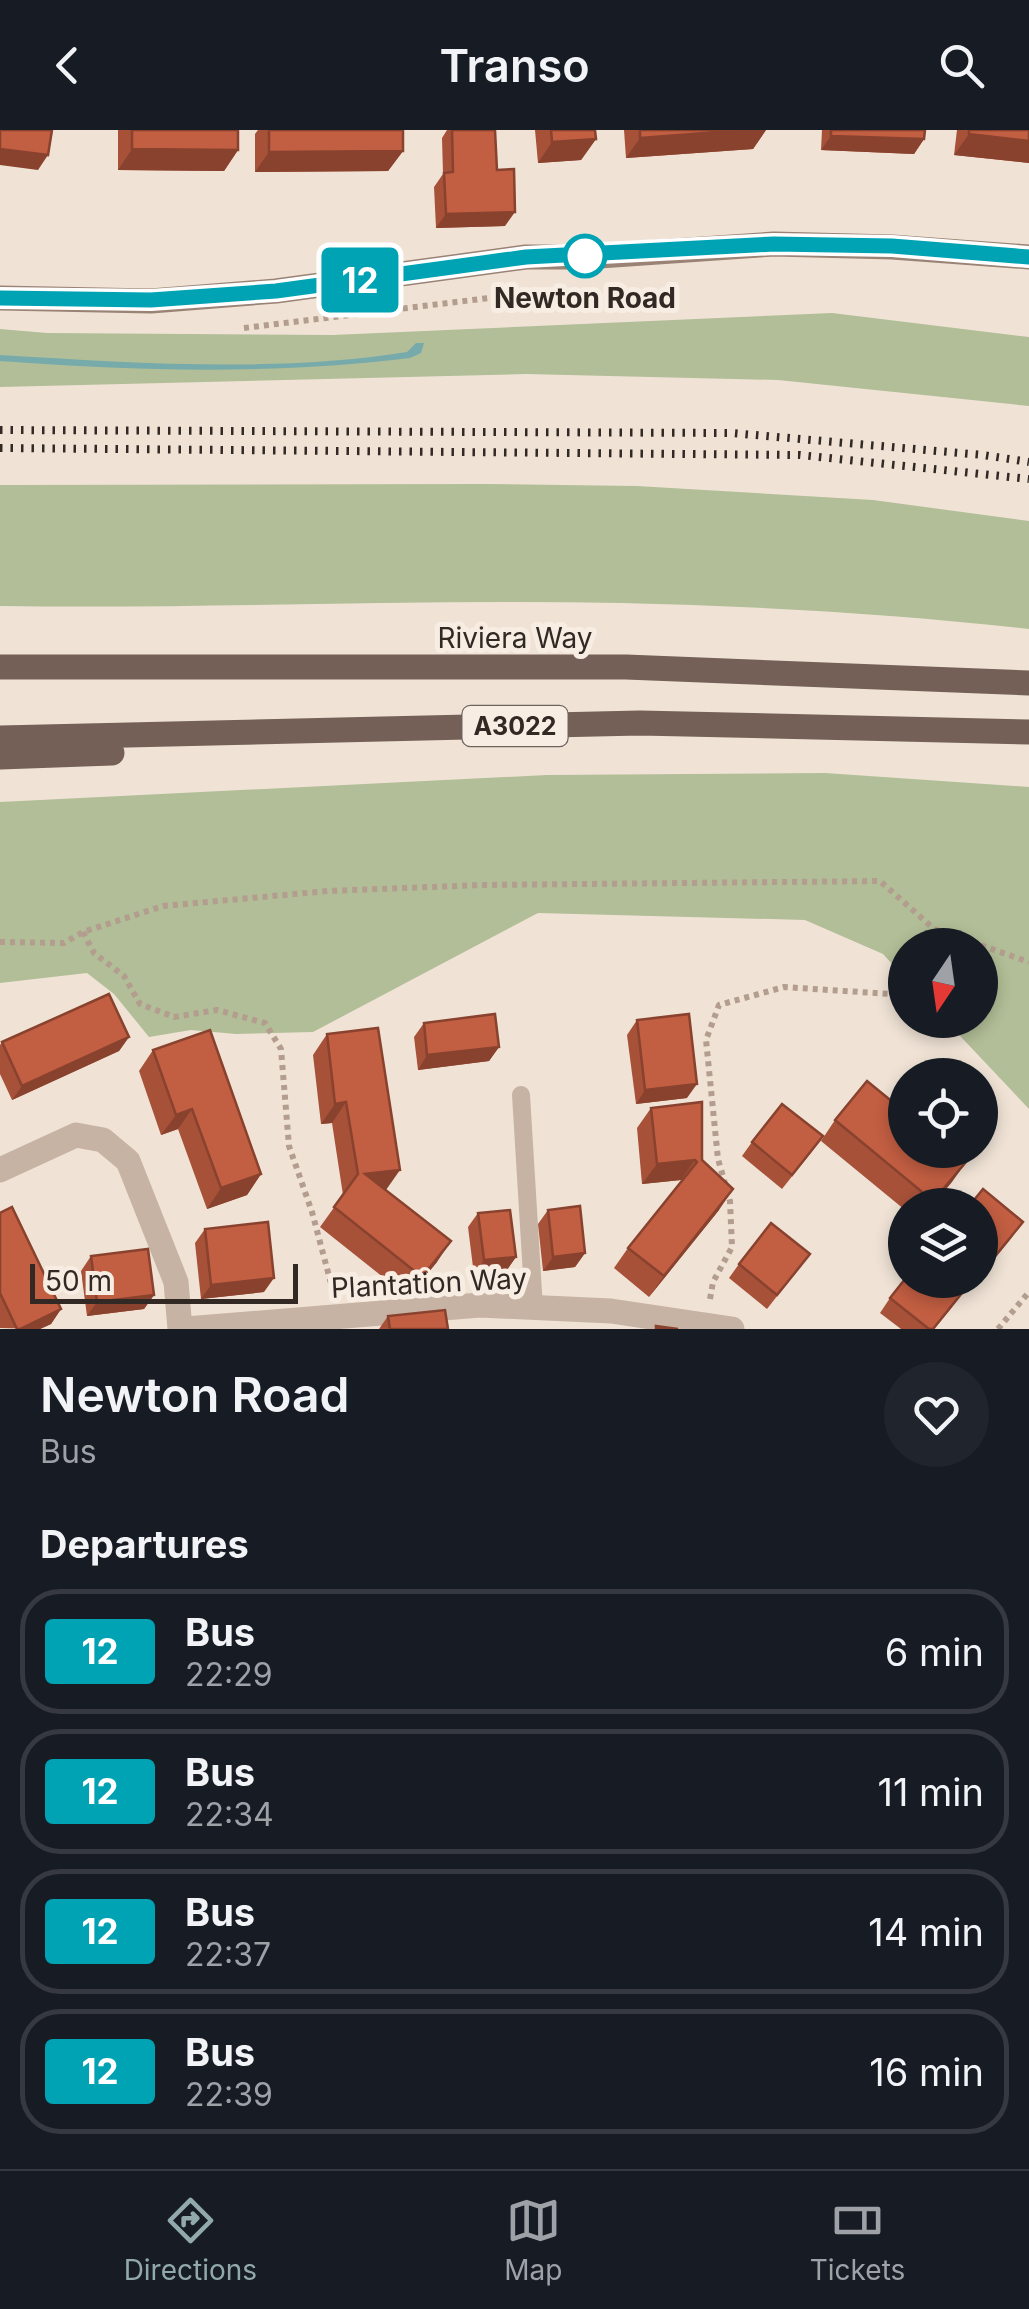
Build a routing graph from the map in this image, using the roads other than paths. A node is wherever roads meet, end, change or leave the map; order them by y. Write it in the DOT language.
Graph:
graph roads {
  1 [pos="1029,257"];
  2 [pos="0,298"];
  3 [pos="0,667"];
  4 [pos="1029,684"];
  5 [pos="361,730"];
  6 [pos="1029,732"];
  7 [pos="0,738"];
  8 [pos="0,756"];
  9 [pos="520,1094"];
  10 [pos="0,1170"];
  11 [pos="534,1308"];
  12 [pos="183,1329"];
  13 [pos="732,1329"];
  1 -- 2 [label="street"];
  3 -- 4 [label="main road, Riviera Way / A3022"];
  5 -- 6 [label="main road, A3022"];
  5 -- 7 [label="main road, A3022"];
  5 -- 8 [label="main road"];
  9 -- 11 [label="lane"];
  10 -- 12 [label="street"];
  11 -- 12 [label="street, Plantation Way"];
  11 -- 13 [label="street, Plantation Way"];
}
